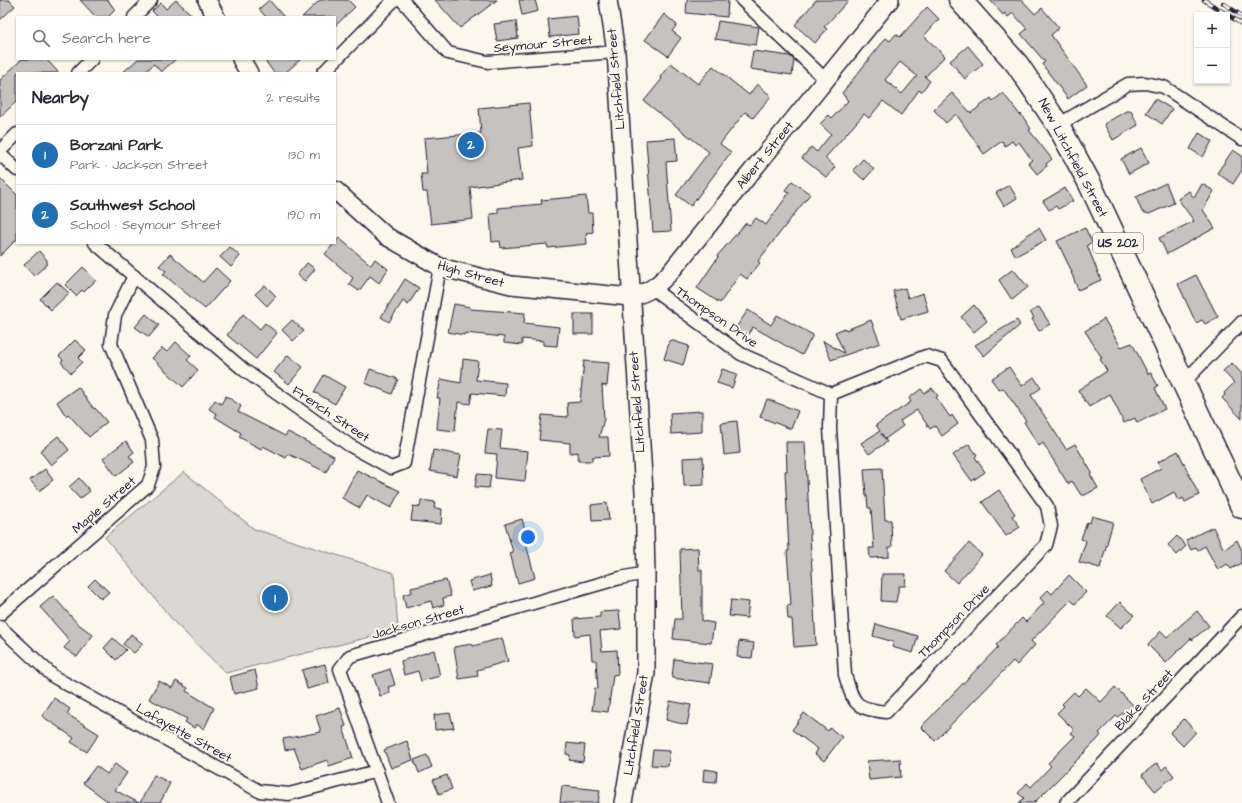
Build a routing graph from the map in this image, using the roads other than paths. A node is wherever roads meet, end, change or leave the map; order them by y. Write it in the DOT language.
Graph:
graph roads {
  1 [pos="151,0"];
  2 [pos="207,0"];
  3 [pos="394,0"];
  4 [pos="402,0"];
  5 [pos="608,0"];
  6 [pos="742,0"];
  7 [pos="890,0"];
  8 [pos="960,0"];
  9 [pos="135,16"];
  10 [pos="215,16"];
  11 [pos="616,52"];
  12 [pos="91,60"];
  13 [pos="242,60"];
  14 [pos="336,60"];
  15 [pos="336,60"];
  16 [pos="79,72"];
  17 [pos="248,72"];
  18 [pos="324,72"];
  19 [pos="826,80"];
  20 [pos="1058,125"];
  21 [pos="16,135"];
  22 [pos="1242,139"];
  23 [pos="0,152"];
  24 [pos="16,169"];
  25 [pos="336,191"];
  26 [pos="96,244"];
  27 [pos="440,267"];
  28 [pos="134,276"];
  29 [pos="653,288"];
  30 [pos="630,297"];
  31 [pos="1242,322"];
  32 [pos="1183,383"];
  33 [pos="831,394"];
  34 [pos="1242,507"];
  35 [pos="646,573"];
  36 [pos="0,614"];
  37 [pos="1242,616"];
  38 [pos="0,628"];
  39 [pos="377,771"];
  40 [pos="388,803"];
  41 [pos="624,803"];
  42 [pos="1066,803"];
  1 -- 9 [label="street"];
  2 -- 10 [label="street"];
  3 -- 15 [label="street"];
  4 -- 11 [label="street, Seymour Street"];
  5 -- 11 [label="street, Litchfield Street"];
  6 -- 19 [label="street"];
  7 -- 19 [label="street, Albert Street"];
  8 -- 20 [label="highway, New Litchfield Street / US 202"];
  11 -- 30 [label="street, Litchfield Street"];
  12 -- 16 [label="street"];
  13 -- 17 [label="street"];
  14 -- 18 [label="street"];
  19 -- 29 [label="street, Albert Street"];
  20 -- 22 [label="street"];
  20 -- 32 [label="highway, New Litchfield Street / US 202"];
  21 -- 23 [label="street"];
  23 -- 24 [label="street"];
  25 -- 27 [label="street, High Street"];
  26 -- 28 [label="street, French Street"];
  27 -- 28 [label="street, French Street"];
  27 -- 30 [label="street, High Street"];
  28 -- 36 [label="street, Maple Street"];
  29 -- 30 [label="street, Albert Street"];
  29 -- 33 [label="street, Thompson Drive"];
  30 -- 35 [label="street, Litchfield Street"];
  31 -- 32 [label="street"];
  32 -- 34 [label="highway, New Litchfield Street / US 202"];
  33 -- 33 [label="street, Thompson Drive"];
  35 -- 39 [label="street, Jackson Street"];
  35 -- 41 [label="street, Litchfield Street"];
  37 -- 42 [label="street, Blake Street"];
  38 -- 39 [label="street, Lafayette Street"];
  39 -- 40 [label="street, Jackson Street"];
}
